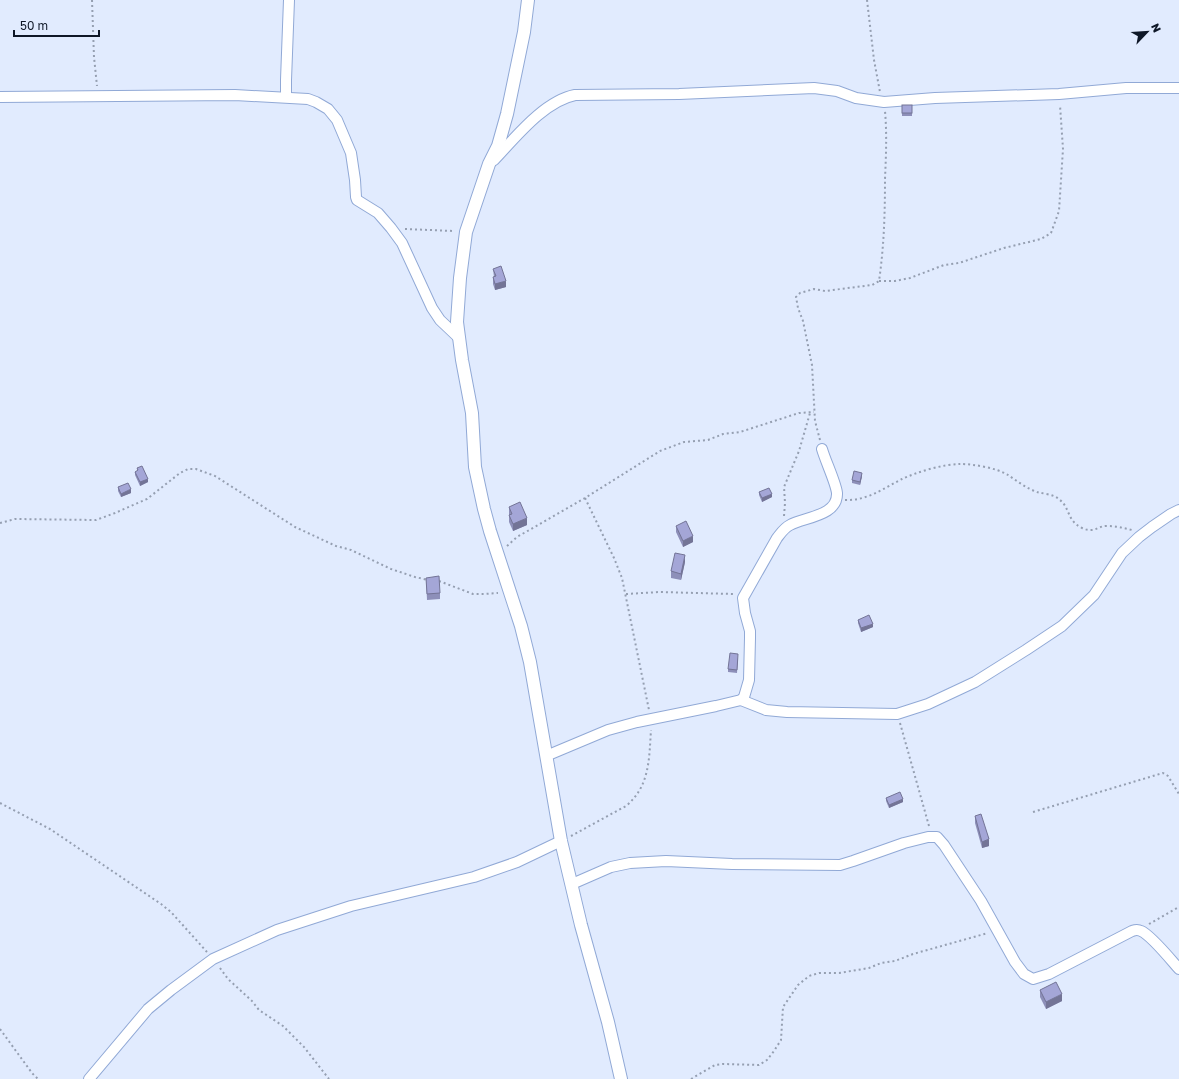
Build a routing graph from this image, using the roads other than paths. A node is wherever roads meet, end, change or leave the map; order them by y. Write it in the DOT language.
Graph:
graph roads {
  1 [pos="290,0"];
  2 [pos="528,0"];
  3 [pos="1179,88"];
  4 [pos="0,97"];
  5 [pos="286,97"];
  6 [pos="489,164"];
  7 [pos="459,338"];
  8 [pos="822,449"];
  9 [pos="1179,510"];
  10 [pos="741,700"];
  11 [pos="546,756"];
  12 [pos="561,841"];
  13 [pos="572,884"];
  14 [pos="1179,969"];
  15 [pos="89,1079"];
  16 [pos="621,1079"];
  1 -- 5 [label="street"];
  2 -- 6 [label="street"];
  3 -- 6 [label="street"];
  4 -- 5 [label="street"];
  5 -- 7 [label="street"];
  6 -- 7 [label="street"];
  7 -- 11 [label="street"];
  8 -- 10 [label="street"];
  9 -- 10 [label="street"];
  10 -- 11 [label="street"];
  11 -- 12 [label="street"];
  12 -- 13 [label="street"];
  12 -- 15 [label="street"];
  13 -- 14 [label="street"];
  13 -- 16 [label="street"];
}
